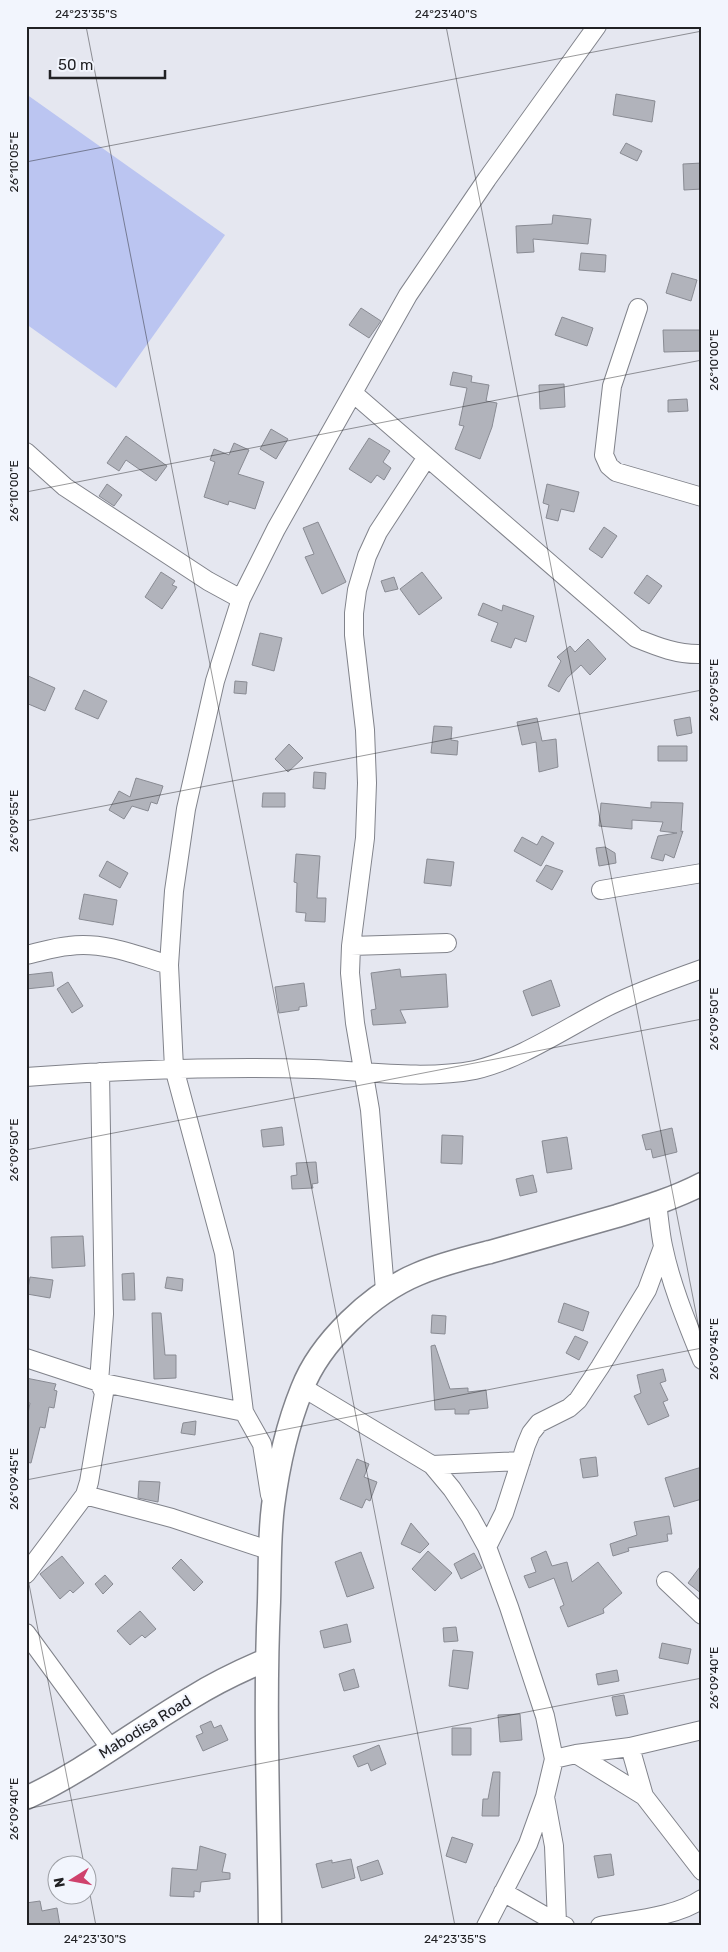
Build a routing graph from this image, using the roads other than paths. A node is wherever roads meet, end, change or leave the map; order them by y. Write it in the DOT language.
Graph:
graph roads {
  1 [pos="597,26"];
  2 [pos="638,308"];
  3 [pos="353,393"];
  4 [pos="26,452"];
  5 [pos="427,456"];
  6 [pos="702,497"];
  7 [pos="241,599"];
  8 [pos="702,654"];
  9 [pos="702,873"];
  10 [pos="601,890"];
  11 [pos="446,943"];
  12 [pos="350,946"];
  13 [pos="26,955"];
  14 [pos="169,964"];
  15 [pos="702,969"];
  16 [pos="174,1068"];
  17 [pos="100,1072"];
  18 [pos="364,1072"];
  19 [pos="26,1077"];
  20 [pos="702,1184"];
  21 [pos="657,1203"];
  22 [pos="663,1246"];
  23 [pos="385,1290"];
  24 [pos="26,1358"];
  25 [pos="702,1360"];
  26 [pos="99,1382"];
  27 [pos="302,1387"];
  28 [pos="244,1412"];
  29 [pos="521,1461"];
  30 [pos="432,1465"];
  31 [pos="85,1495"];
  32 [pos="272,1508"];
  33 [pos="487,1546"];
  34 [pos="270,1551"];
  35 [pos="26,1574"];
  36 [pos="666,1580"];
  37 [pos="702,1615"];
  38 [pos="26,1632"];
  39 [pos="266,1660"];
  40 [pos="702,1730"];
  41 [pos="630,1747"];
  42 [pos="111,1749"];
  43 [pos="576,1754"];
  44 [pos="554,1759"];
  45 [pos="644,1796"];
  46 [pos="26,1798"];
  47 [pos="545,1798"];
  48 [pos="702,1870"];
  49 [pos="503,1892"];
  50 [pos="702,1899"];
  51 [pos="561,1924"];
  52 [pos="270,1926"];
  53 [pos="486,1926"];
  54 [pos="600,1926"];
  1 -- 3 [label="street"];
  2 -- 6 [label="street"];
  3 -- 5 [label="street"];
  3 -- 7 [label="street"];
  4 -- 7 [label="street"];
  5 -- 8 [label="street"];
  5 -- 12 [label="street"];
  7 -- 14 [label="street"];
  9 -- 10 [label="street"];
  11 -- 12 [label="street"];
  12 -- 18 [label="street"];
  13 -- 14 [label="street"];
  14 -- 16 [label="street"];
  15 -- 18 [label="street"];
  16 -- 17 [label="street"];
  16 -- 18 [label="street"];
  16 -- 28 [label="street"];
  17 -- 19 [label="street"];
  17 -- 26 [label="street"];
  18 -- 23 [label="street"];
  20 -- 21 [label="street"];
  21 -- 22 [label="street"];
  21 -- 23 [label="street"];
  22 -- 25 [label="street"];
  22 -- 29 [label="street"];
  23 -- 27 [label="street"];
  24 -- 26 [label="street"];
  26 -- 28 [label="street"];
  26 -- 31 [label="street"];
  27 -- 30 [label="street"];
  27 -- 32 [label="street"];
  28 -- 32 [label="street"];
  29 -- 30 [label="street"];
  29 -- 33 [label="street"];
  30 -- 33 [label="street"];
  31 -- 34 [label="street"];
  31 -- 35 [label="street"];
  32 -- 34 [label="street"];
  33 -- 44 [label="street"];
  34 -- 39 [label="street"];
  36 -- 37 [label="street"];
  38 -- 42 [label="street"];
  39 -- 42 [label="street, Mabodisa Road"];
  39 -- 52 [label="street"];
  40 -- 41 [label="street"];
  41 -- 43 [label="street"];
  41 -- 45 [label="street"];
  42 -- 46 [label="street, Mabodisa Road"];
  43 -- 44 [label="street"];
  43 -- 45 [label="street"];
  44 -- 47 [label="street"];
  45 -- 48 [label="street"];
  47 -- 49 [label="street"];
  47 -- 51 [label="street"];
  49 -- 51 [label="street"];
  49 -- 53 [label="street"];
  50 -- 54 [label="street"];
}
